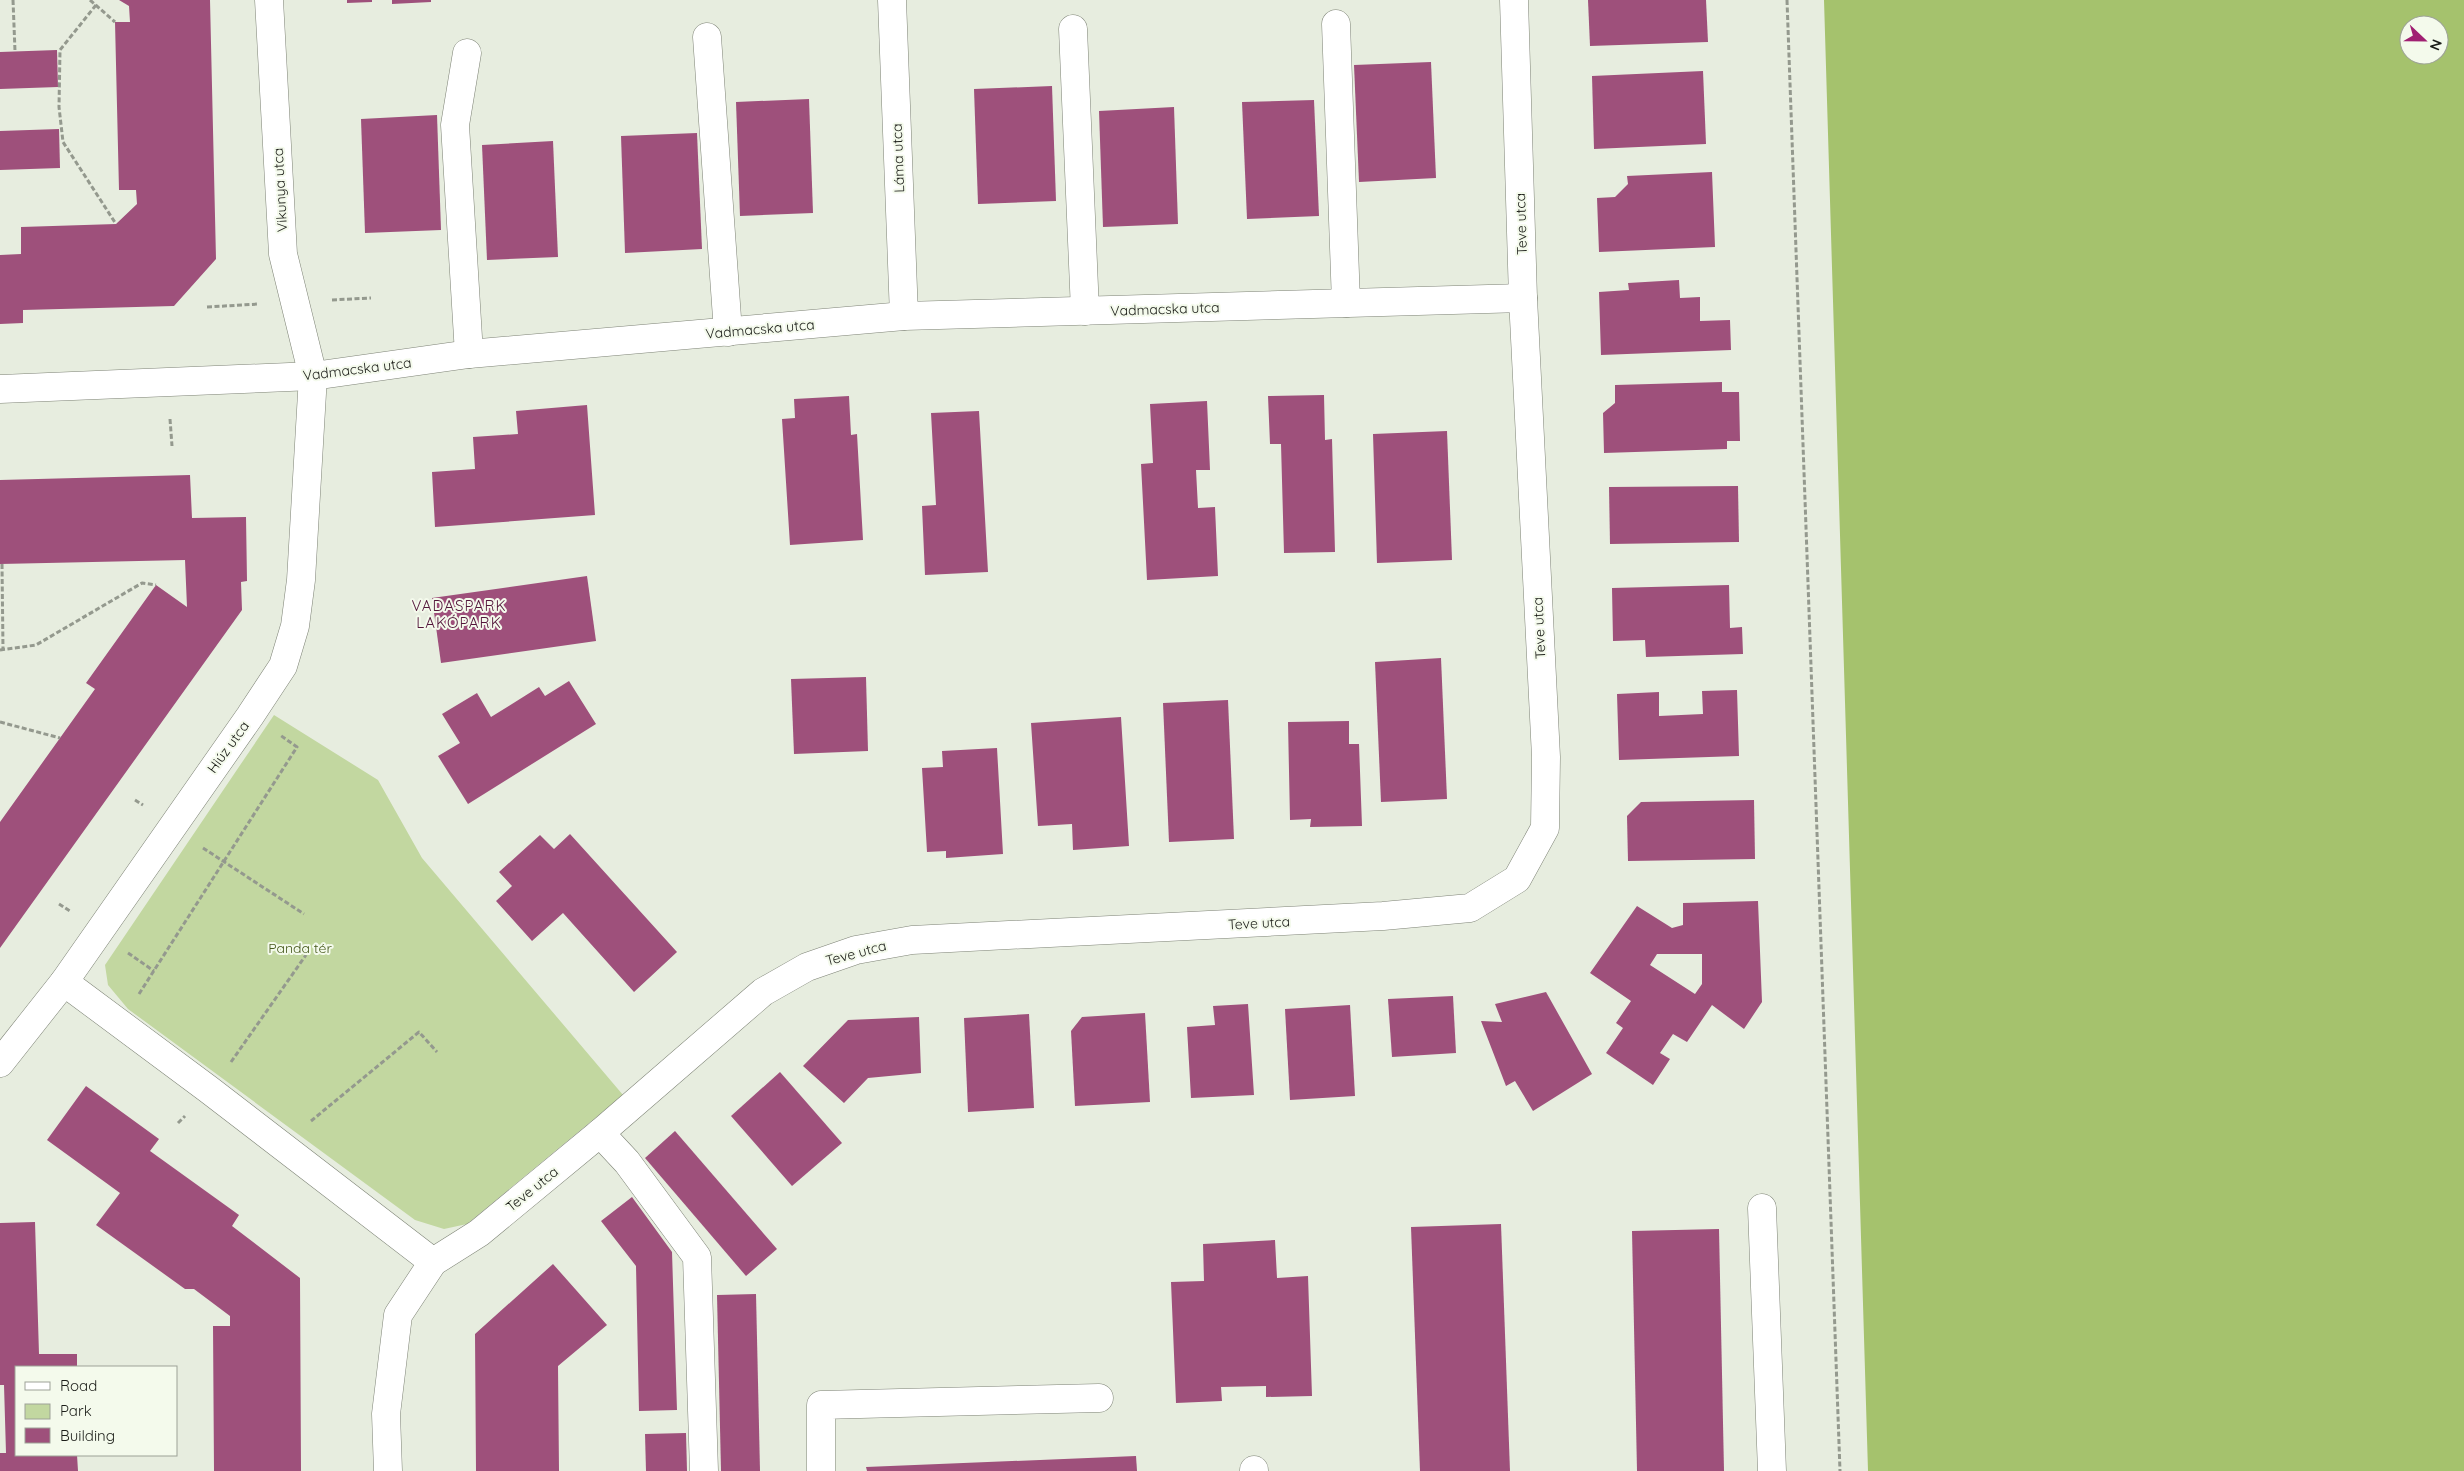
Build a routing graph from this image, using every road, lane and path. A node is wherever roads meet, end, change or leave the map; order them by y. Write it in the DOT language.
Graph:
graph roads {
  1 [pos="13,0"];
  2 [pos="90,0"];
  3 [pos="269,0"];
  4 [pos="892,0"];
  5 [pos="1514,0"];
  6 [pos="1788,0"];
  7 [pos="96,6"];
  8 [pos="115,22"];
  9 [pos="1336,24"];
  10 [pos="1073,29"];
  11 [pos="707,37"];
  12 [pos="15,51"];
  13 [pos="467,53"];
  14 [pos="116,224"];
  15 [pos="1523,298"];
  16 [pos="1346,303"];
  17 [pos="1085,311"];
  18 [pos="904,316"];
  19 [pos="728,332"];
  20 [pos="469,354"];
  21 [pos="313,376"];
  22 [pos="0,388"];
  23 [pos="2,564"];
  24 [pos="156,585"];
  25 [pos="2,650"];
  26 [pos="250,716"];
  27 [pos="0,722"];
  28 [pos="60,738"];
  29 [pos="135,800"];
  30 [pos="171,827"];
  31 [pos="224,861"];
  32 [pos="304,914"];
  33 [pos="306,955"];
  34 [pos="64,982"];
  35 [pos="136,998"];
  36 [pos="436,1052"];
  37 [pos="223,1058"];
  38 [pos="0,1063"];
  39 [pos="230,1063"];
  40 [pos="238,1069"];
  41 [pos="208,1089"];
  42 [pos="178,1124"];
  43 [pos="309,1124"];
  44 [pos="600,1133"];
  45 [pos="1762,1208"];
  46 [pos="433,1262"];
  47 [pos="1099,1398"];
  48 [pos="388,1471"];
  49 [pos="704,1471"];
  50 [pos="821,1471"];
  51 [pos="1772,1471"];
  52 [pos="1840,1471"];
  1 -- 12 [label="path"];
  2 -- 7 [label="path"];
  3 -- 21 [label="street, Vikunya utca"];
  4 -- 18 [label="street, Láma utca"];
  5 -- 15 [label="street, Teve utca"];
  6 -- 52 [label="path"];
  7 -- 8 [label="path"];
  7 -- 14 [label="path"];
  9 -- 16 [label="street"];
  10 -- 17 [label="street"];
  11 -- 19 [label="street"];
  13 -- 20 [label="street"];
  15 -- 16 [label="street, Vadmacska utca"];
  15 -- 44 [label="street, Teve utca"];
  16 -- 17 [label="street, Vadmacska utca"];
  17 -- 18 [label="street, Vadmacska utca"];
  18 -- 19 [label="street, Vadmacska utca"];
  19 -- 20 [label="street, Vadmacska utca"];
  20 -- 21 [label="street, Vadmacska utca"];
  21 -- 22 [label="street, Vadmacska utca"];
  21 -- 26 [label="street, Hiúz utca"];
  23 -- 25 [label="path"];
  24 -- 25 [label="path"];
  26 -- 30 [label="street, Hiúz utca"];
  26 -- 31 [label="path"];
  27 -- 28 [label="path"];
  29 -- 30 [label="path"];
  30 -- 31 [label="path"];
  30 -- 34 [label="street, Hiúz utca"];
  31 -- 32 [label="path"];
  31 -- 35 [label="path"];
  33 -- 39 [label="path"];
  34 -- 38 [label="street, Hiúz utca"];
  34 -- 41 [label="street"];
  36 -- 43 [label="path"];
  37 -- 39 [label="path"];
  39 -- 40 [label="path"];
  39 -- 41 [label="path"];
  41 -- 42 [label="path"];
  41 -- 46 [label="street"];
  44 -- 46 [label="street, Teve utca"];
  44 -- 49 [label="street"];
  45 -- 51 [label="street"];
  46 -- 48 [label="street, Teve utca"];
  47 -- 50 [label="street"];
}
